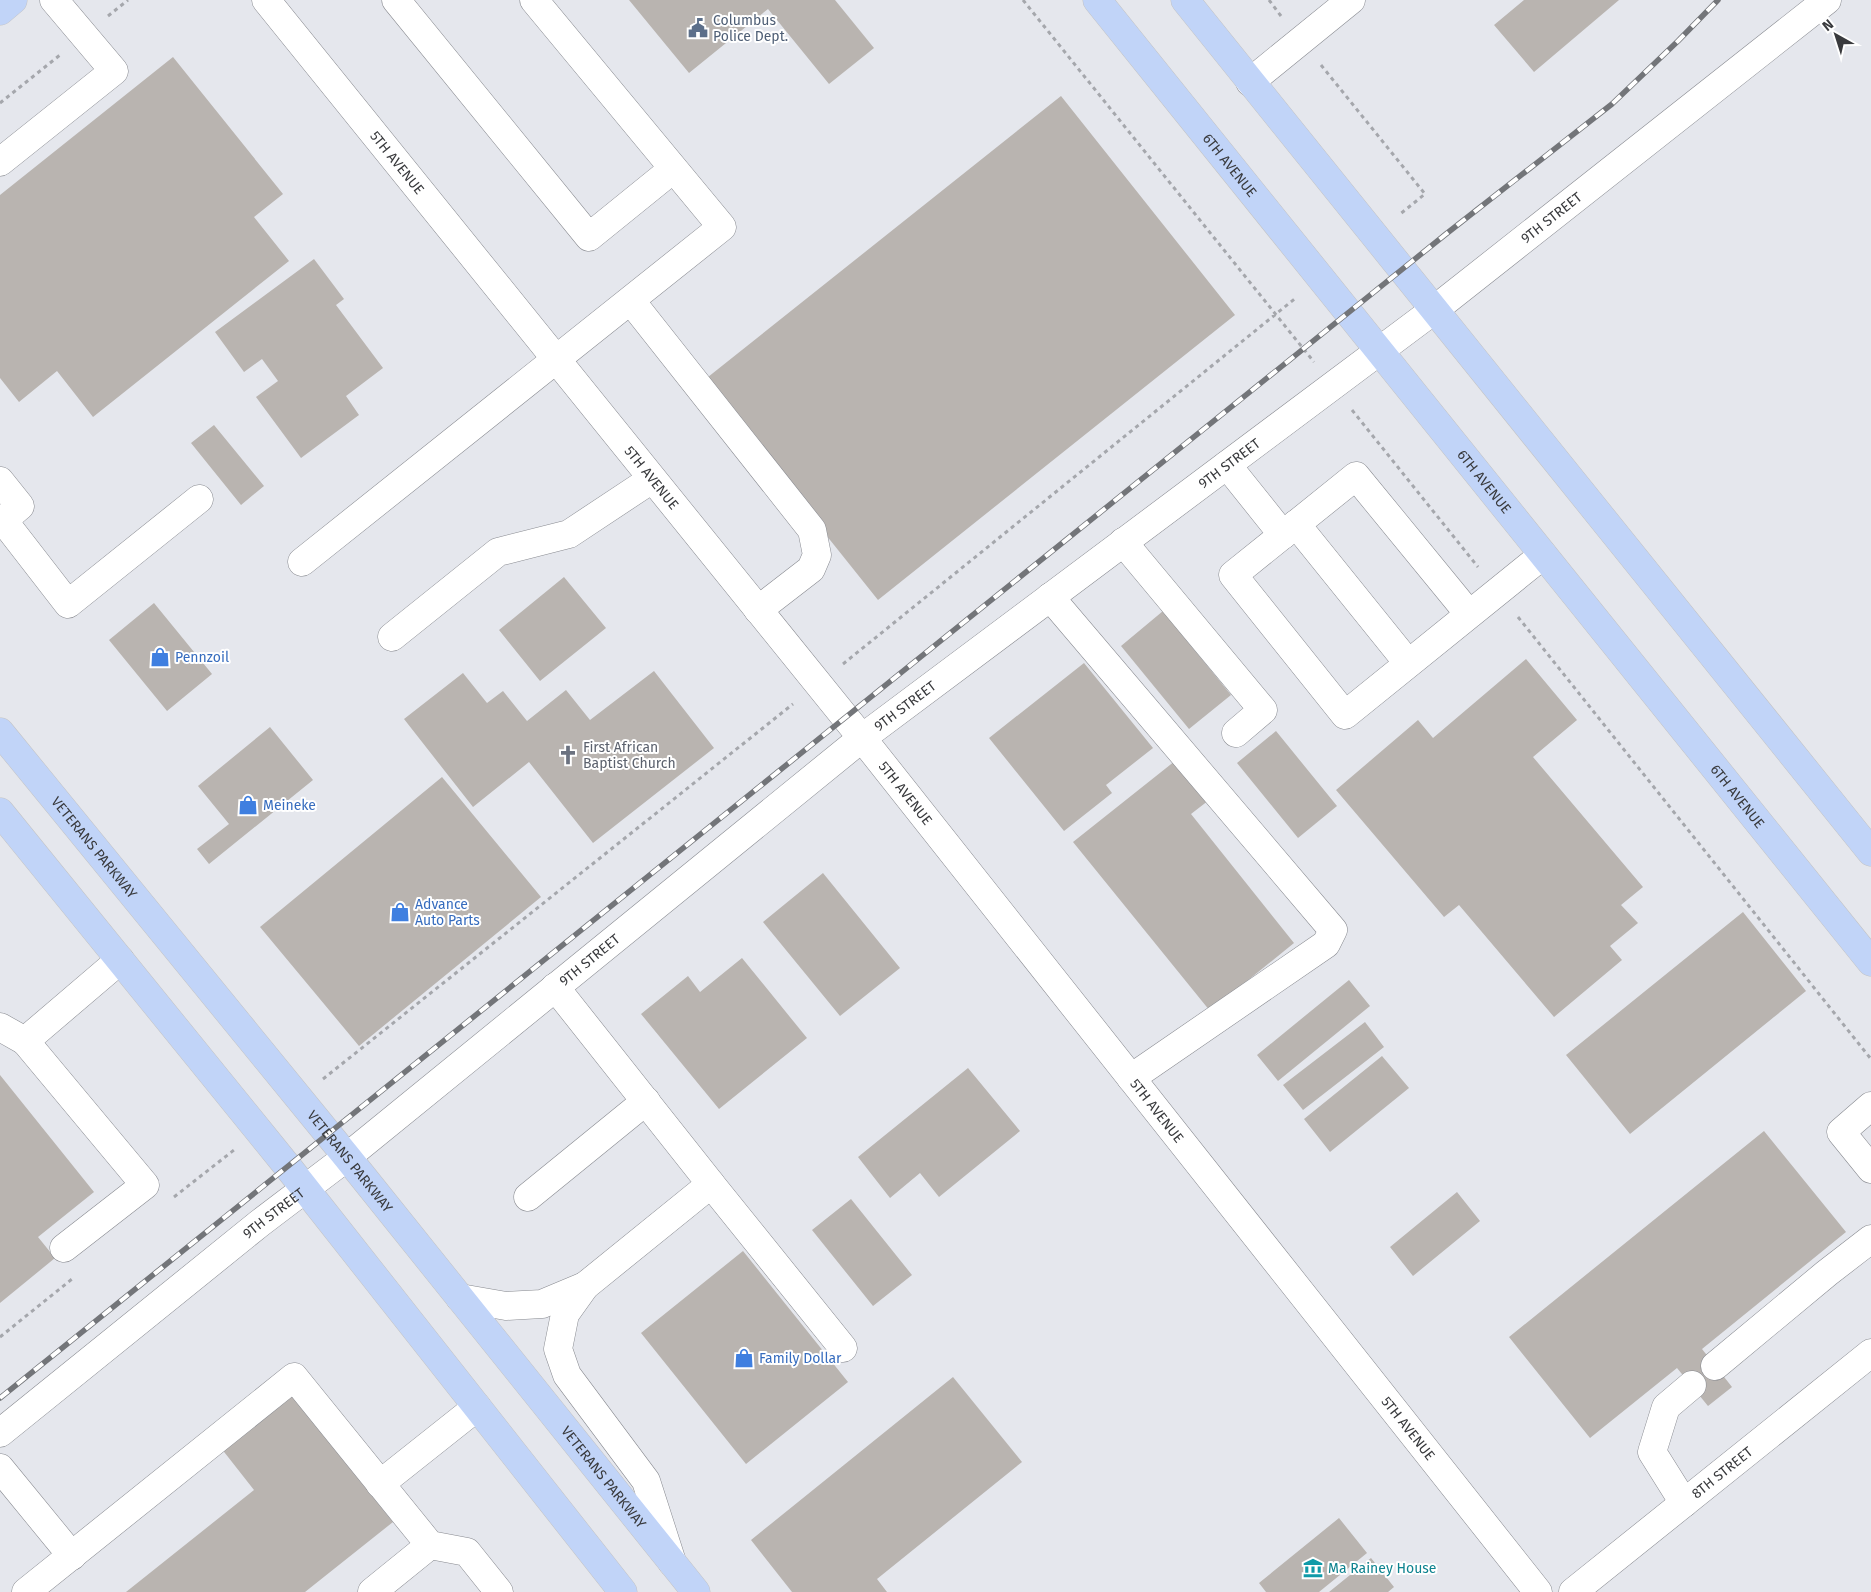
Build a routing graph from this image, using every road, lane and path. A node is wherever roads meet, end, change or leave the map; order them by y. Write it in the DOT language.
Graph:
graph roads {
  1 [pos="13,0"];
  2 [pos="54,0"];
  3 [pos="396,0"];
  4 [pos="534,0"];
  5 [pos="1023,0"];
  6 [pos="1097,0"];
  7 [pos="1185,0"];
  8 [pos="1269,0"];
  9 [pos="1351,0"];
  10 [pos="1827,0"];
  11 [pos="275,3"];
  12 [pos="0,11"];
  13 [pos="1301,40"];
  14 [pos="1250,82"];
  15 [pos="0,162"];
  16 [pos="674,169"];
  17 [pos="1374,235"];
  18 [pos="1321,278"];
  19 [pos="631,301"];
  20 [pos="1434,310"];
  21 [pos="1275,314"];
  22 [pos="1379,351"];
  23 [pos="556,360"];
  24 [pos="1332,385"];
  25 [pos="1227,465"];
  26 [pos="652,479"];
  27 [pos="0,481"];
  28 [pos="199,499"];
  29 [pos="2,522"];
  30 [pos="1289,529"];
  31 [pos="1123,542"];
  32 [pos="1543,555"];
  33 [pos="302,562"];
  34 [pos="1498,592"];
  35 [pos="1050,597"];
  36 [pos="758,610"];
  37 [pos="1469,614"];
  38 [pos="392,637"];
  39 [pos="1408,663"];
  40 [pos="818,684"];
  41 [pos="0,732"];
  42 [pos="1236,732"];
  43 [pos="862,738"];
  44 [pos="0,812"];
  45 [pos="1871,852"];
  46 [pos="120,960"];
  47 [pos="1871,962"];
  48 [pos="555,987"];
  49 [pos="0,1027"];
  50 [pos="25,1041"];
  51 [pos="1871,1058"];
  52 [pos="1132,1078"];
  53 [pos="299,1099"];
  54 [pos="646,1101"];
  55 [pos="1871,1106"];
  56 [pos="258,1131"];
  57 [pos="347,1157"];
  58 [pos="1871,1169"];
  59 [pos="711,1184"];
  60 [pos="305,1189"];
  61 [pos="528,1197"];
  62 [pos="172,1200"];
  63 [pos="1871,1239"];
  64 [pos="64,1248"];
  65 [pos="78,1274"];
  66 [pos="585,1286"];
  67 [pos="460,1298"];
  68 [pos="0,1337"];
  69 [pos="843,1348"];
  70 [pos="1871,1353"];
  71 [pos="1715,1366"];
  72 [pos="1692,1386"];
  73 [pos="477,1407"];
  74 [pos="0,1432"];
  75 [pos="0,1468"];
  76 [pos="380,1484"];
  77 [pos="1684,1503"];
  78 [pos="430,1545"];
  79 [pos="72,1556"];
  80 [pos="673,1563"];
  81 [pos="26,1592"];
  82 [pos="372,1592"];
  83 [pos="499,1592"];
  84 [pos="623,1592"];
  85 [pos="696,1592"];
  86 [pos="1538,1592"];
  87 [pos="1573,1592"];
  1 -- 12 [label="main road"];
  2 -- 15 [label="street"];
  3 -- 16 [label="street"];
  4 -- 16 [label="street"];
  5 -- 21 [label="path"];
  6 -- 18 [label="main road, 6TH AVENUE"];
  7 -- 14 [label="main road"];
  8 -- 13 [label="path"];
  9 -- 13 [label="street"];
  10 -- 20 [label="street, 9TH STREET"];
  11 -- 23 [label="street, 5TH AVENUE"];
  13 -- 14 [label="street"];
  13 -- 17 [label="path"];
  14 -- 17 [label="main road"];
  16 -- 19 [label="street"];
  17 -- 20 [label="main road"];
  18 -- 21 [label="path"];
  18 -- 22 [label="main road, 6TH AVENUE"];
  19 -- 23 [label="street"];
  19 -- 36 [label="street"];
  20 -- 22 [label="street, 9TH STREET"];
  20 -- 45 [label="main road"];
  21 -- 24 [label="path"];
  21 -- 40 [label="path"];
  22 -- 24 [label="street, 9TH STREET"];
  22 -- 32 [label="main road, 6TH AVENUE"];
  23 -- 26 [label="street, 5TH AVENUE"];
  23 -- 33 [label="street"];
  24 -- 25 [label="street, 9TH STREET"];
  24 -- 34 [label="path"];
  25 -- 30 [label="street"];
  25 -- 31 [label="street, 9TH STREET"];
  26 -- 36 [label="street, 5TH AVENUE"];
  26 -- 38 [label="street"];
  27 -- 29 [label="street"];
  28 -- 29 [label="street"];
  30 -- 37 [label="street"];
  30 -- 39 [label="street"];
  30 -- 39 [label="street"];
  31 -- 35 [label="street, 9TH STREET"];
  31 -- 42 [label="street"];
  32 -- 34 [label="street"];
  32 -- 47 [label="main road, 6TH AVENUE"];
  34 -- 37 [label="street"];
  34 -- 51 [label="path"];
  35 -- 43 [label="street, 9TH STREET"];
  35 -- 52 [label="street"];
  36 -- 40 [label="street, 5TH AVENUE"];
  37 -- 39 [label="street"];
  40 -- 43 [label="street, 5TH AVENUE"];
  40 -- 53 [label="path"];
  41 -- 53 [label="main road, VETERANS PARKWAY"];
  43 -- 48 [label="street, 9TH STREET"];
  43 -- 52 [label="street, 5TH AVENUE"];
  44 -- 46 [label="main road"];
  46 -- 50 [label="street"];
  46 -- 56 [label="main road"];
  48 -- 54 [label="street"];
  48 -- 57 [label="street, 9TH STREET"];
  49 -- 50 [label="street"];
  50 -- 64 [label="street"];
  52 -- 86 [label="street, 5TH AVENUE"];
  53 -- 57 [label="main road, VETERANS PARKWAY"];
  54 -- 59 [label="street"];
  54 -- 61 [label="street"];
  55 -- 58 [label="street"];
  56 -- 60 [label="main road"];
  56 -- 62 [label="path"];
  57 -- 60 [label="street, 9TH STREET"];
  57 -- 67 [label="main road, VETERANS PARKWAY"];
  59 -- 66 [label="street"];
  59 -- 69 [label="street"];
  60 -- 73 [label="main road"];
  60 -- 74 [label="street, 9TH STREET"];
  63 -- 71 [label="street"];
  65 -- 68 [label="path"];
  66 -- 67 [label="street"];
  66 -- 80 [label="street"];
  67 -- 80 [label="main road, VETERANS PARKWAY"];
  70 -- 77 [label="street, 8TH STREET"];
  72 -- 77 [label="street"];
  73 -- 76 [label="street"];
  73 -- 84 [label="main road"];
  75 -- 79 [label="street"];
  76 -- 78 [label="street"];
  76 -- 79 [label="street"];
  77 -- 87 [label="street, 8TH STREET"];
  78 -- 82 [label="street"];
  78 -- 83 [label="street"];
  79 -- 81 [label="street"];
  80 -- 85 [label="main road, VETERANS PARKWAY"];
}
